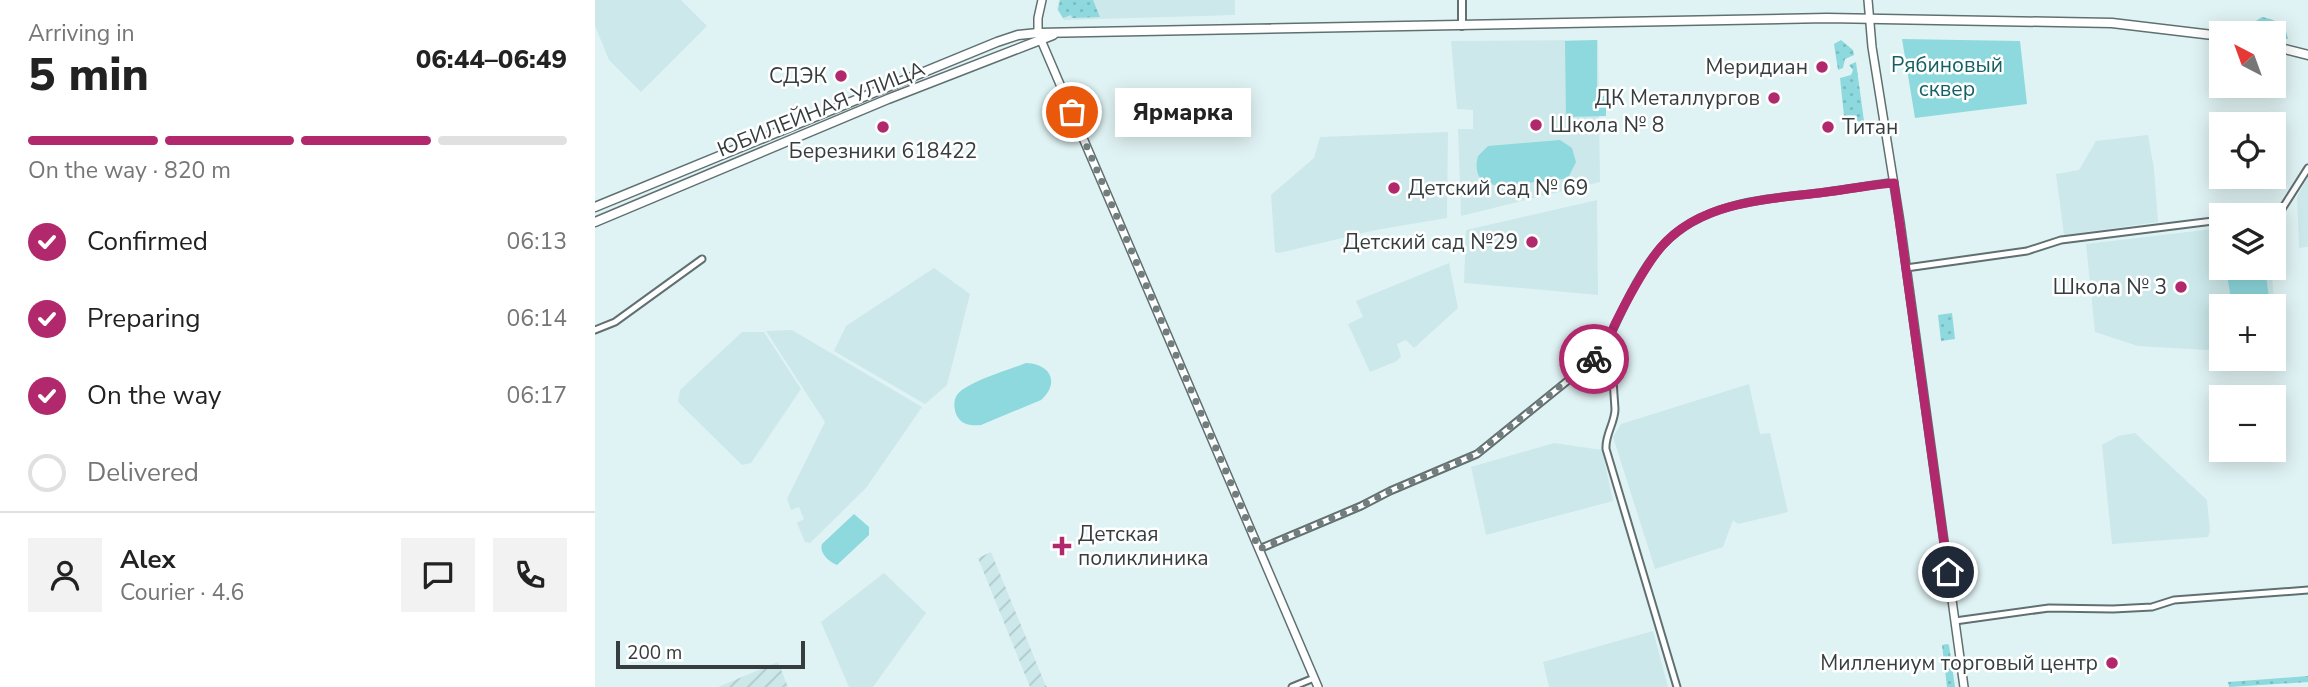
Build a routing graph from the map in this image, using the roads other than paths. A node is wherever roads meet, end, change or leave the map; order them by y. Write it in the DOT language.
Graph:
graph roads {
  1 [pos="1042,0"];
  2 [pos="1461,0"];
  3 [pos="1868,0"];
  4 [pos="1869,18"];
  5 [pos="1462,26"];
  6 [pos="2209,34"];
  7 [pos="1039,36"];
  8 [pos="2286,49"];
  9 [pos="2308,55"];
  10 [pos="2308,167"];
  11 [pos="1894,183"];
  12 [pos="2286,203"];
  13 [pos="595,207"];
  14 [pos="595,222"];
  15 [pos="2209,222"];
  16 [pos="702,258"];
  17 [pos="1906,268"];
  18 [pos="595,330"];
  19 [pos="1605,347"];
  20 [pos="1259,549"];
  21 [pos="2308,590"];
  22 [pos="1955,621"];
  23 [pos="1314,678"];
  24 [pos="1292,687"];
  25 [pos="1318,687"];
  26 [pos="1677,687"];
  27 [pos="1964,687"];
  1 -- 7 [label="main road"];
  2 -- 5 [label="street"];
  3 -- 4 [label="main road"];
  4 -- 5 [label="main road, ЮБИЛЕЙНАЯ УЛИЦА"];
  4 -- 6 [label="main road, ЮБИЛЕЙНАЯ УЛИЦА"];
  4 -- 11 [label="main road"];
  5 -- 7 [label="main road, ЮБИЛЕЙНАЯ УЛИЦА"];
  7 -- 13 [label="main road, ЮБИЛЕЙНАЯ УЛИЦА"];
  7 -- 14 [label="main road, ЮБИЛЕЙНАЯ УЛИЦА"];
  7 -- 20 [label="main road"];
  8 -- 9 [label="main road"];
  10 -- 12 [label="street"];
  11 -- 17 [label="main road"];
  11 -- 19 [label="street"];
  15 -- 17 [label="street"];
  16 -- 18 [label="street"];
  17 -- 22 [label="main road"];
  19 -- 20 [label="street"];
  19 -- 26 [label="street"];
  20 -- 23 [label="main road"];
  21 -- 22 [label="street"];
  22 -- 27 [label="main road"];
  23 -- 24 [label="street"];
  23 -- 25 [label="main road"];
}
